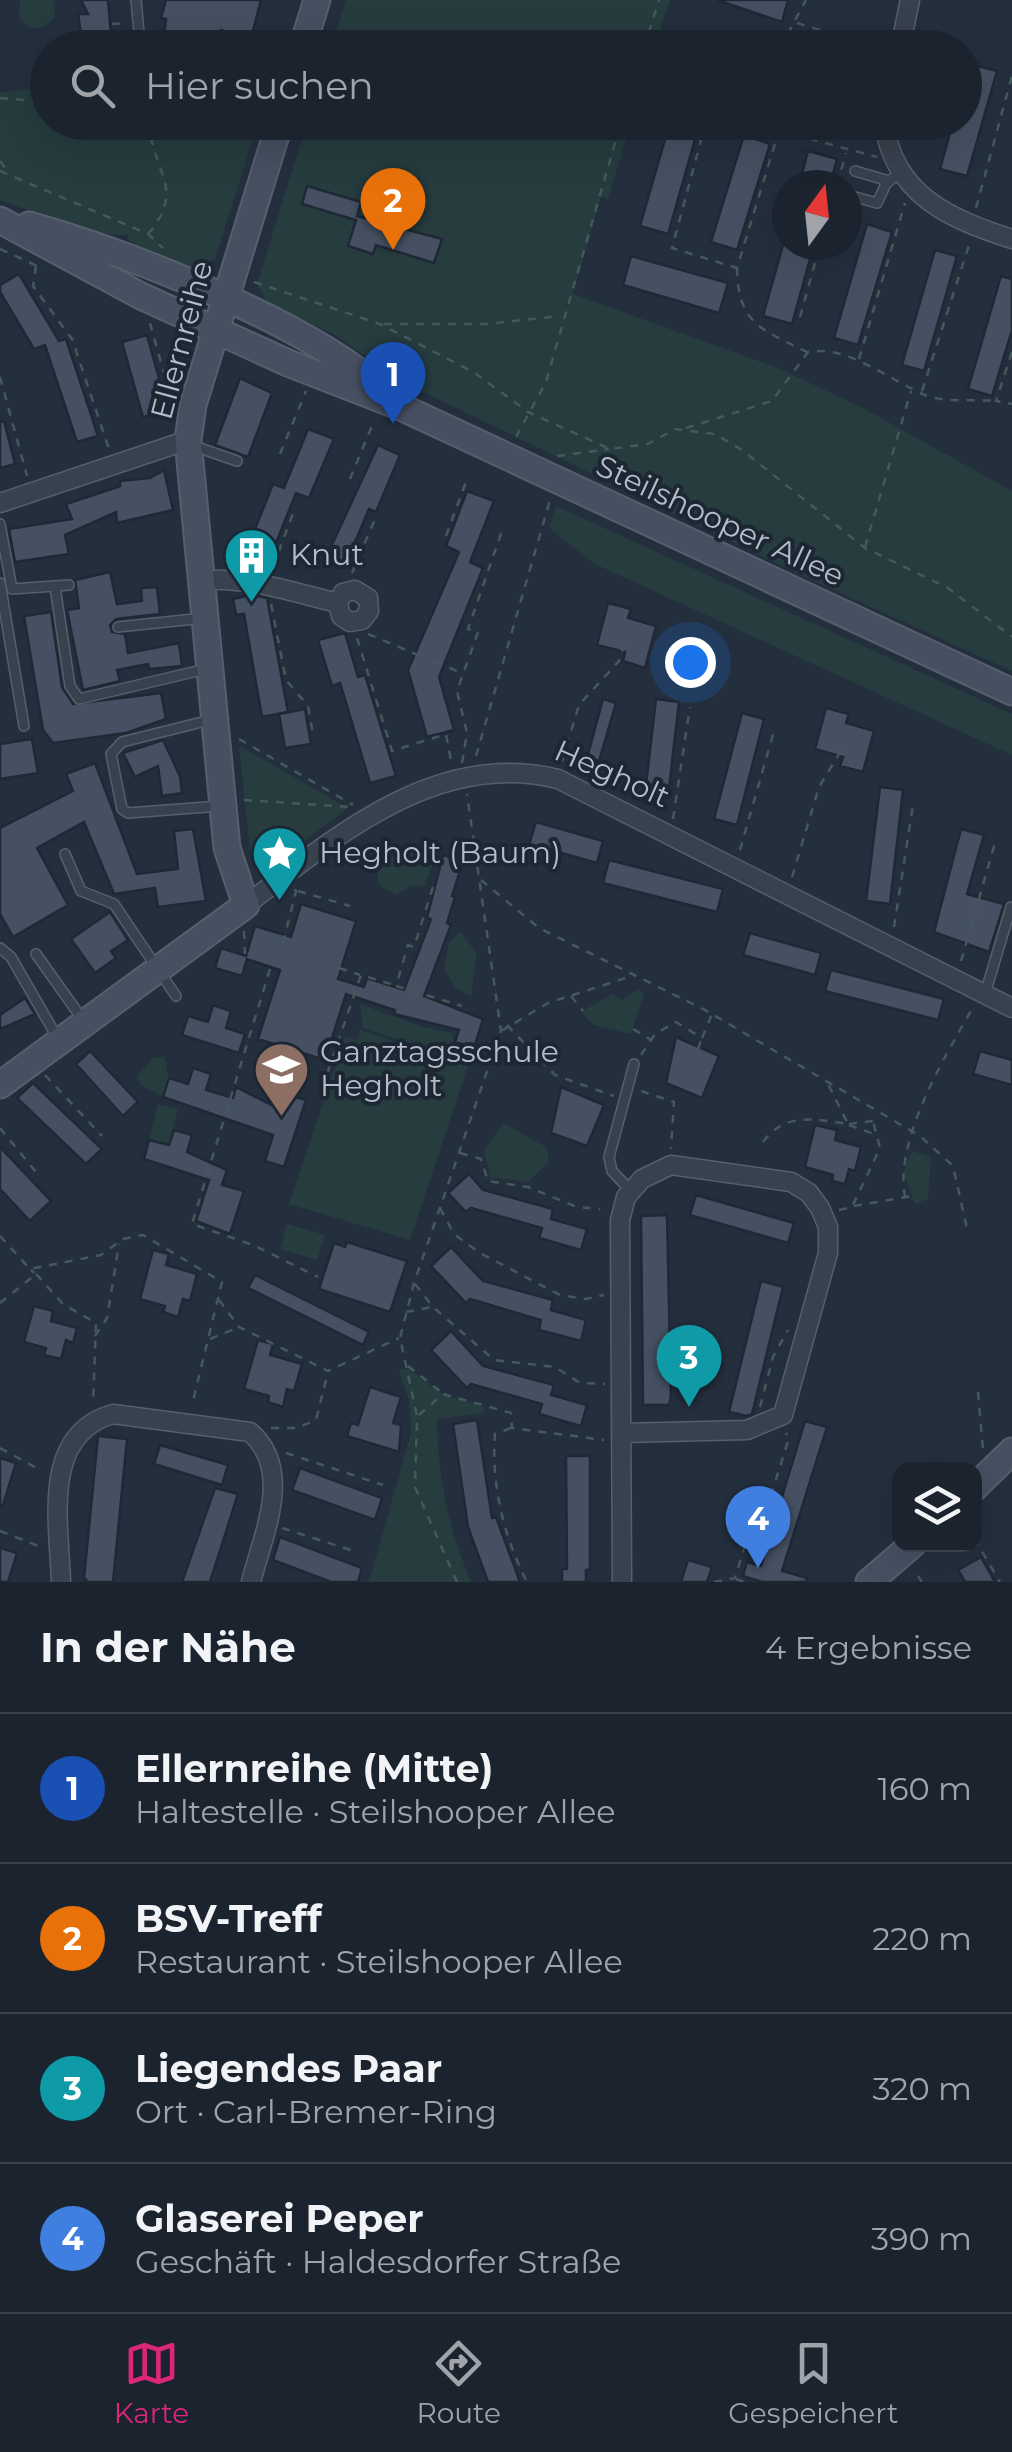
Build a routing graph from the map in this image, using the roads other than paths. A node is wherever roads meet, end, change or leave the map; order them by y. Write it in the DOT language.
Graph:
graph roads {
  1 [pos="136,0"];
  2 [pos="317,0"];
  3 [pos="910,0"];
  4 [pos="139,30"];
  5 [pos="308,30"];
  6 [pos="904,30"];
  7 [pos="274,140"];
  8 [pos="883,140"];
  9 [pos="862,171"];
  10 [pos="894,176"];
  11 [pos="862,198"];
  12 [pos="0,218"];
  13 [pos="1012,238"];
  14 [pos="225,301"];
  15 [pos="216,330"];
  16 [pos="401,408"];
  17 [pos="188,442"];
  18 [pos="236,460"];
  19 [pos="0,502"];
  20 [pos="0,524"];
  21 [pos="201,580"];
  22 [pos="0,583"];
  23 [pos="70,585"];
  24 [pos="55,587"];
  25 [pos="340,598"];
  26 [pos="204,618"];
  27 [pos="118,627"];
  28 [pos="209,669"];
  29 [pos="1012,692"];
  30 [pos="219,725"];
  31 [pos="24,726"];
  32 [pos="230,803"];
  33 [pos="65,854"];
  34 [pos="1010,906"];
  35 [pos="244,915"];
  36 [pos="0,948"];
  37 [pos="36,954"];
  38 [pos="157,967"];
  39 [pos="176,996"];
  40 [pos="980,998"];
  41 [pos="1012,1008"];
  42 [pos="82,1020"];
  43 [pos="59,1040"];
  44 [pos="634,1064"];
  45 [pos="2,1080"];
  46 [pos="631,1191"];
  47 [pos="622,1437"];
  48 [pos="1012,1451"];
  49 [pos="982,1480"];
  50 [pos="904,1552"];
  51 [pos="61,1582"];
  52 [pos="250,1582"];
  53 [pos="622,1582"];
  54 [pos="869,1582"];
  1 -- 4 [label="lane"];
  2 -- 5 [label="main road"];
  3 -- 6 [label="street"];
  7 -- 14 [label="main road, Ellernreihe"];
  8 -- 10 [label="street"];
  9 -- 10 [label="lane"];
  10 -- 11 [label="lane"];
  10 -- 13 [label="street"];
  12 -- 14 [label="main road, Steilshooper Allee"];
  12 -- 15 [label="main road, Steilshooper Allee"];
  14 -- 15 [label="main road, Ellernreihe"];
  14 -- 16 [label="main road, Steilshooper Allee"];
  15 -- 16 [label="main road, Steilshooper Allee"];
  15 -- 17 [label="main road, Ellernreihe"];
  16 -- 29 [label="main road, Steilshooper Allee"];
  17 -- 18 [label="lane"];
  17 -- 19 [label="street"];
  17 -- 21 [label="main road, Ellernreihe"];
  20 -- 24 [label="lane"];
  21 -- 25 [label="street"];
  21 -- 26 [label="main road, Ellernreihe"];
  22 -- 31 [label="lane"];
  23 -- 24 [label="lane"];
  24 -- 28 [label="lane"];
  25 -- 25 [label="street"];
  26 -- 27 [label="lane"];
  26 -- 28 [label="main road, Ellernreihe"];
  28 -- 30 [label="main road, Ellernreihe"];
  30 -- 32 [label="main road, Ellernreihe"];
  30 -- 32 [label="lane"];
  32 -- 35 [label="main road, Ellernreihe"];
  33 -- 38 [label="lane"];
  34 -- 40 [label="lane"];
  35 -- 38 [label="main road, Hegholt"];
  35 -- 40 [label="street, Hegholt"];
  36 -- 43 [label="lane"];
  37 -- 42 [label="lane"];
  38 -- 39 [label="lane"];
  38 -- 42 [label="main road, Hegholt"];
  40 -- 41 [label="street, Hegholt"];
  42 -- 43 [label="main road, Hegholt"];
  43 -- 45 [label="main road, Hegholt"];
  44 -- 46 [label="lane"];
  46 -- 47 [label="street"];
  46 -- 47 [label="street"];
  47 -- 53 [label="street"];
  48 -- 49 [label="main road"];
  50 -- 54 [label="main road"];
  51 -- 52 [label="street"];
}
